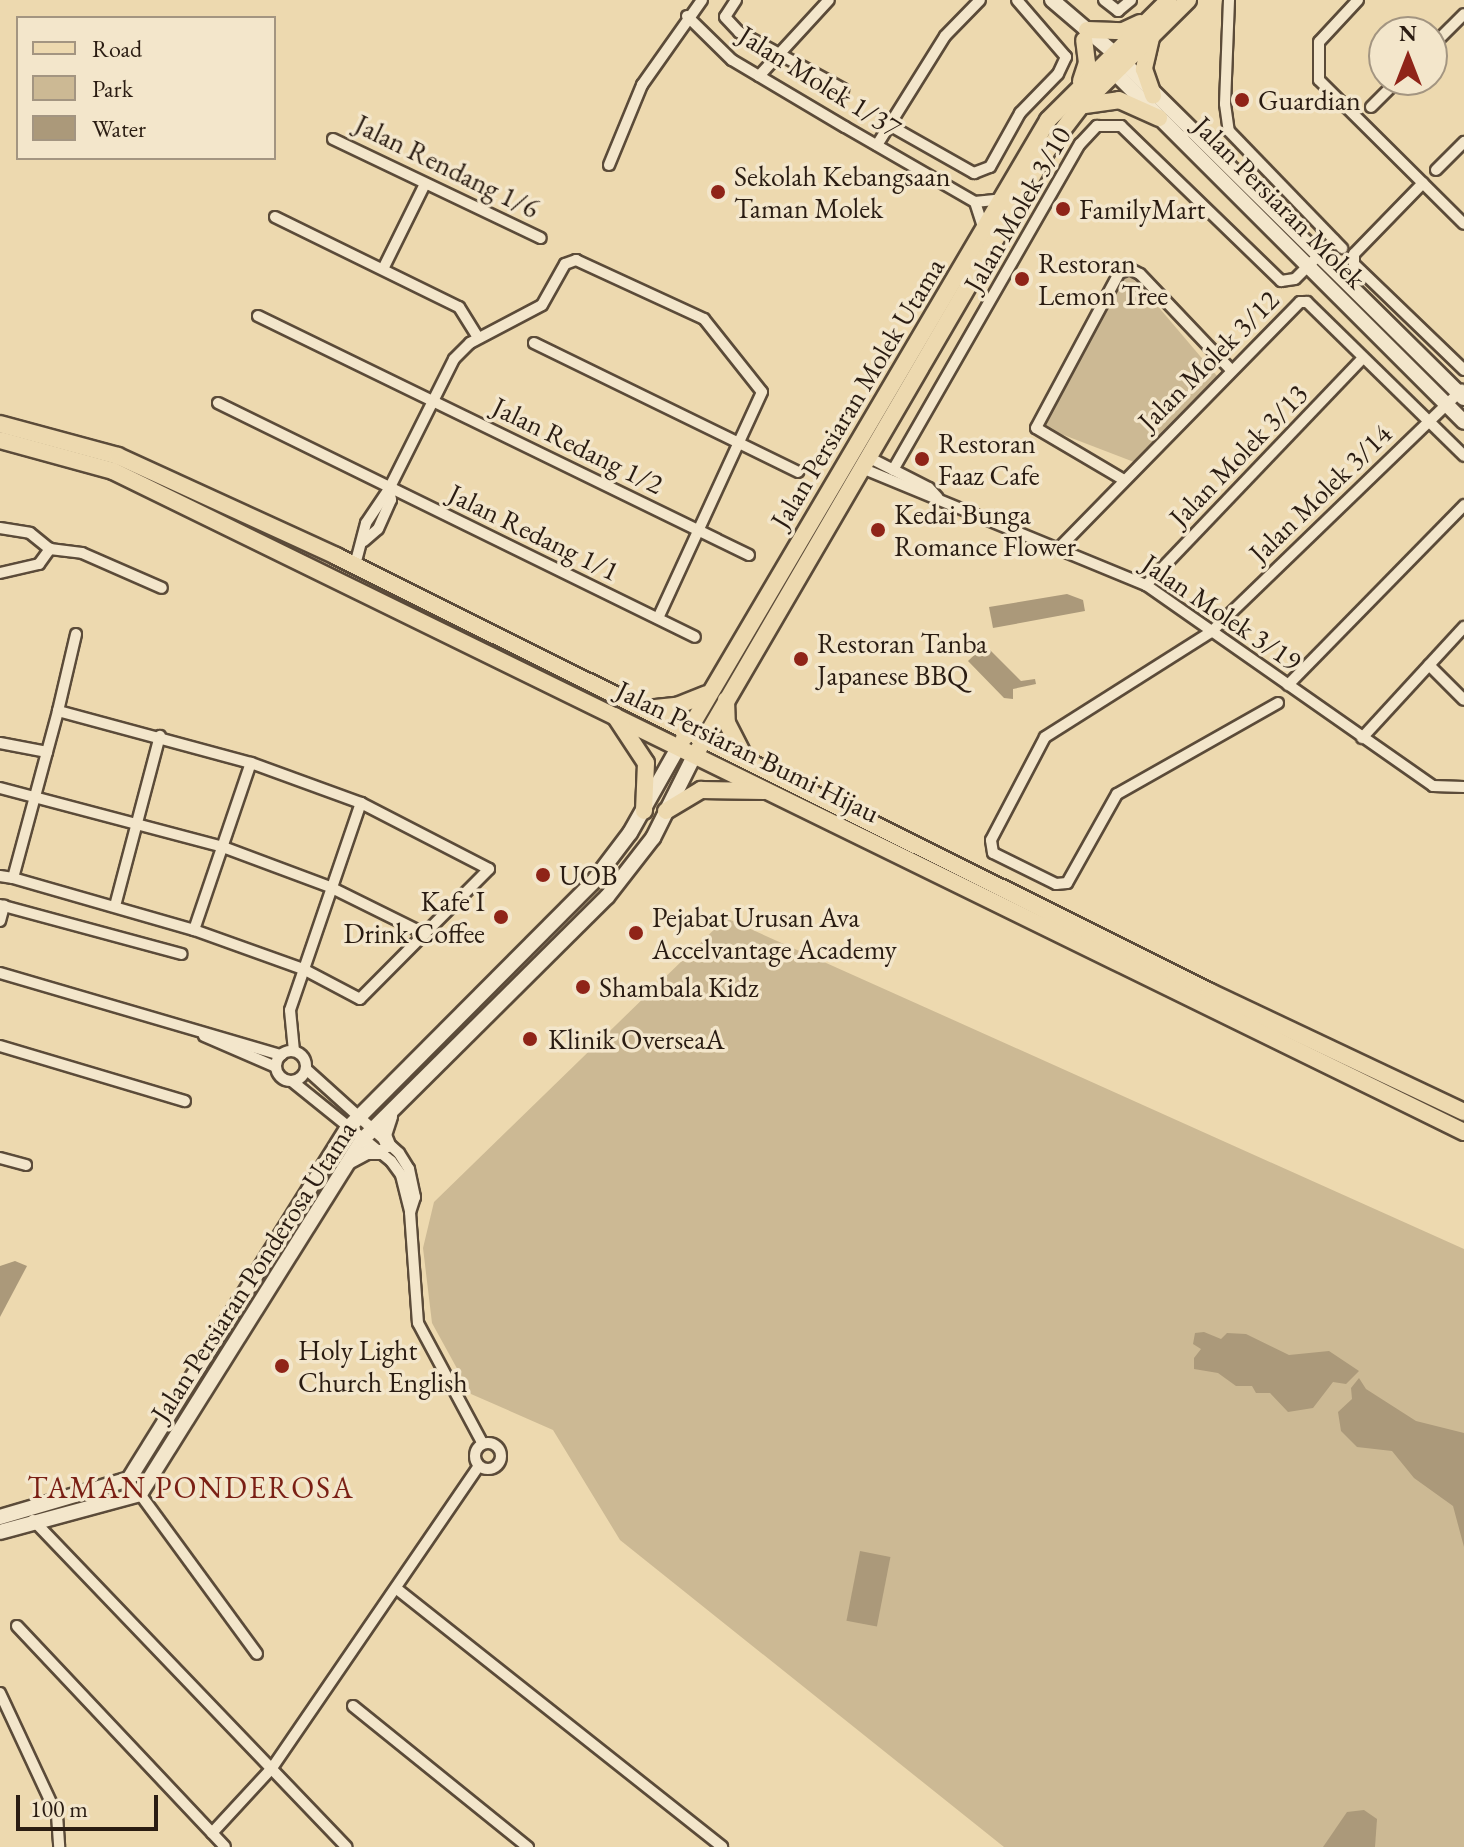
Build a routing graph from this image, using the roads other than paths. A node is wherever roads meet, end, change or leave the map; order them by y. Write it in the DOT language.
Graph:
graph roads {
  1 [pos="702,0"];
  2 [pos="736,0"];
  3 [pos="829,0"];
  4 [pos="980,0"];
  5 [pos="1017,0"];
  6 [pos="1052,0"];
  7 [pos="1104,0"];
  8 [pos="1131,0"];
  9 [pos="1169,0"];
  10 [pos="1188,0"];
  11 [pos="1229,0"];
  12 [pos="1358,0"];
  13 [pos="1464,14"];
  14 [pos="687,16"];
  15 [pos="1152,24"];
  16 [pos="1448,30"];
  17 [pos="1086,35"];
  18 [pos="776,54"];
  19 [pos="1114,63"];
  20 [pos="759,76"];
  21 [pos="1079,87"];
  22 [pos="843,89"];
  23 [pos="1153,95"];
  24 [pos="1382,96"];
  25 [pos="1080,107"];
  26 [pos="1371,107"];
  27 [pos="1159,118"];
  28 [pos="889,125"];
  29 [pos="333,139"];
  30 [pos="1464,142"];
  31 [pos="877,145"];
  32 [pos="609,165"];
  33 [pos="1436,170"];
  34 [pos="1423,183"];
  35 [pos="425,184"];
  36 [pos="1002,199"];
  37 [pos="975,202"];
  38 [pos="275,217"];
  39 [pos="1464,224"];
  40 [pos="984,230"];
  41 [pos="541,238"];
  42 [pos="1318,256"];
  43 [pos="1307,267"];
  44 [pos="383,269"];
  45 [pos="258,316"];
  46 [pos="478,338"];
  47 [pos="534,343"];
  48 [pos="1363,358"];
  49 [pos="1231,370"];
  50 [pos="1464,370"];
  51 [pos="1462,393"];
  52 [pos="433,401"];
  53 [pos="218,403"];
  54 [pos="1446,404"];
  55 [pos="1427,421"];
  56 [pos="1464,422"];
  57 [pos="0,424"];
  58 [pos="0,440"];
  59 [pos="741,445"];
  60 [pos="1464,456"];
  61 [pos="867,464"];
  62 [pos="893,470"];
  63 [pos="798,472"];
  64 [pos="1124,480"];
  65 [pos="389,489"];
  66 [pos="938,498"];
  67 [pos="1464,505"];
  68 [pos="0,528"];
  69 [pos="701,531"];
  70 [pos="1060,547"];
  71 [pos="50,549"];
  72 [pos="749,555"];
  73 [pos="304,563"];
  74 [pos="355,565"];
  75 [pos="0,573"];
  76 [pos="1146,585"];
  77 [pos="162,588"];
  78 [pos="396,608"];
  79 [pos="658,618"];
  80 [pos="1464,627"];
  81 [pos="1211,632"];
  82 [pos="76,634"];
  83 [pos="695,637"];
  84 [pos="1429,665"];
  85 [pos="1288,685"];
  86 [pos="706,694"];
  87 [pos="727,698"];
  88 [pos="1464,700"];
  89 [pos="1278,703"];
  90 [pos="640,709"];
  91 [pos="58,711"];
  92 [pos="615,716"];
  93 [pos="160,736"];
  94 [pos="1362,738"];
  95 [pos="683,739"];
  96 [pos="0,743"];
  97 [pos="699,747"];
  98 [pos="47,752"];
  99 [pos="747,761"];
  100 [pos="251,763"];
  101 [pos="1464,787"];
  102 [pos="0,788"];
  103 [pos="774,791"];
  104 [pos="36,795"];
  105 [pos="361,803"];
  106 [pos="644,811"];
  107 [pos="666,811"];
  108 [pos="138,821"];
  109 [pos="223,847"];
  110 [pos="0,876"];
  111 [pos="13,878"];
  112 [pos="330,887"];
  113 [pos="1016,893"];
  114 [pos="2,906"];
  115 [pos="115,906"];
  116 [pos="1007,908"];
  117 [pos="0,921"];
  118 [pos="194,930"];
  119 [pos="425,934"];
  120 [pos="1115,953"];
  121 [pos="182,954"];
  122 [pos="303,969"];
  123 [pos="0,973"];
  124 [pos="0,1046"];
  125 [pos="238,1046"];
  126 [pos="260,1047"];
  127 [pos="294,1051"];
  128 [pos="281,1055"];
  129 [pos="254,1059"];
  130 [pos="276,1067"];
  131 [pos="306,1069"];
  132 [pos="293,1082"];
  133 [pos="335,1097"];
  134 [pos="185,1101"];
  135 [pos="322,1110"];
  136 [pos="1464,1112"];
  137 [pos="390,1115"];
  138 [pos="352,1124"];
  139 [pos="1464,1132"];
  140 [pos="367,1136"];
  141 [pos="384,1148"];
  142 [pos="0,1158"];
  143 [pos="347,1164"];
  144 [pos="26,1165"];
  145 [pos="483,1444"];
  146 [pos="479,1466"];
  147 [pos="140,1494"];
  148 [pos="25,1511"];
  149 [pos="0,1517"];
  150 [pos="36,1524"];
  151 [pos="0,1532"];
  152 [pos="397,1589"];
  153 [pos="17,1626"];
  154 [pos="257,1654"];
  155 [pos="0,1693"];
  156 [pos="353,1706"];
  157 [pos="272,1768"];
  158 [pos="212,1833"];
  159 [pos="59,1847"];
  160 [pos="225,1847"];
  161 [pos="347,1847"];
  162 [pos="528,1847"];
  163 [pos="722,1847"];
  1 -- 14 [label="street"];
  2 -- 18 [label="street"];
  3 -- 18 [label="street"];
  4 -- 28 [label="street"];
  5 -- 28 [label="street"];
  6 -- 17 [label="main road, Jalan Persiaran Molek"];
  7 -- 8 [label="street"];
  9 -- 15 [label="main road"];
  10 -- 15 [label="main road"];
  11 -- 42 [label="street, Jalan Molek 3/10"];
  12 -- 34 [label="street"];
  13 -- 16 [label="street"];
  14 -- 20 [label="street, Jalan Molek 1/37"];
  14 -- 32 [label="street"];
  15 -- 17 [label="main road"];
  15 -- 19 [label="main road"];
  15 -- 23 [label="main road"];
  17 -- 19 [label="main road, Jalan Persiaran Molek"];
  17 -- 21 [label="main road"];
  18 -- 20 [label="street"];
  18 -- 22 [label="street"];
  19 -- 21 [label="main road, Jalan Persiaran Molek Utama"];
  19 -- 23 [label="main road, Jalan Persiaran Molek"];
  19 -- 25 [label="main road, Jalan Persiaran Molek Utama"];
  19 -- 27 [label="main road, Jalan Persiaran Molek"];
  20 -- 31 [label="street, Jalan Molek 1/37"];
  21 -- 36 [label="main road, Jalan Persiaran Molek Utama"];
  23 -- 42 [label="main road, Jalan Persiaran Molek"];
  24 -- 26 [label="street"];
  25 -- 27 [label="main road"];
  25 -- 61 [label="main road, Jalan Persiaran Molek Utama"];
  27 -- 43 [label="main road, Jalan Persiaran Molek"];
  28 -- 31 [label="street"];
  29 -- 35 [label="street, Jalan Rendang 1/6"];
  30 -- 33 [label="street"];
  31 -- 37 [label="street, Jalan Molek 1/37"];
  34 -- 39 [label="street"];
  34 -- 50 [label="street"];
  35 -- 41 [label="street, Jalan Rendang 1/6"];
  35 -- 44 [label="street"];
  36 -- 37 [label="street"];
  36 -- 40 [label="main road, Jalan Persiaran Molek Utama"];
  37 -- 40 [label="street"];
  38 -- 44 [label="street"];
  40 -- 86 [label="main road, Jalan Persiaran Molek Utama"];
  42 -- 43 [label="street, Jalan Molek 3/10"];
  42 -- 51 [label="main road, Jalan Persiaran Molek"];
  43 -- 54 [label="main road, Jalan Persiaran Molek"];
  43 -- 62 [label="street, Jalan Molek 3/10"];
  44 -- 46 [label="street"];
  45 -- 52 [label="street, Jalan Redang 1/2"];
  46 -- 52 [label="street"];
  46 -- 59 [label="street"];
  47 -- 59 [label="street"];
  48 -- 49 [label="street, Jalan Molek 3/12"];
  48 -- 55 [label="street, Jalan Molek 3/12"];
  48 -- 76 [label="street, Jalan Molek 3/13"];
  49 -- 64 [label="street, Jalan Molek 3/12"];
  49 -- 64 [label="street"];
  51 -- 54 [label="street, Jalan Molek 3/14"];
  52 -- 65 [label="street"];
  52 -- 69 [label="street, Jalan Redang 1/2"];
  53 -- 65 [label="street, Jalan Redang 1/1"];
  54 -- 55 [label="street, Jalan Molek 3/14"];
  54 -- 56 [label="main road, Jalan Persiaran Molek"];
  55 -- 60 [label="street, Jalan Molek 3/12"];
  55 -- 81 [label="street, Jalan Molek 3/14"];
  57 -- 74 [label="main road, Jalan Persiaran Bumi Hijau"];
  58 -- 73 [label="main road, Jalan Persiaran Bumi Hijau"];
  59 -- 63 [label="street"];
  59 -- 69 [label="street"];
  61 -- 62 [label="street, Jalan Molek 3/19"];
  61 -- 66 [label="street, Jalan Molek 3/19"];
  61 -- 87 [label="main road, Jalan Persiaran Molek Utama"];
  62 -- 66 [label="street, Jalan Molek 3/19"];
  64 -- 70 [label="street, Jalan Molek 3/12"];
  65 -- 74 [label="street"];
  65 -- 79 [label="street, Jalan Redang 1/1"];
  66 -- 70 [label="street, Jalan Molek 3/19"];
  67 -- 85 [label="street"];
  68 -- 71 [label="street"];
  69 -- 72 [label="street"];
  69 -- 79 [label="street"];
  70 -- 76 [label="street, Jalan Molek 3/19"];
  71 -- 75 [label="street"];
  71 -- 77 [label="street"];
  73 -- 74 [label="main road"];
  73 -- 78 [label="main road, Jalan Persiaran Bumi Hijau"];
  74 -- 78 [label="main road"];
  74 -- 90 [label="main road, Jalan Persiaran Bumi Hijau"];
  76 -- 81 [label="street, Jalan Molek 3/19"];
  78 -- 92 [label="main road, Jalan Persiaran Bumi Hijau"];
  79 -- 83 [label="street, Jalan Redang 1/1"];
  80 -- 84 [label="street"];
  81 -- 85 [label="street, Jalan Molek 3/19"];
  81 -- 89 [label="street, Jalan Molek 3/14"];
  82 -- 91 [label="street"];
  84 -- 88 [label="street"];
  84 -- 94 [label="street"];
  85 -- 94 [label="street, Jalan Molek 3/19"];
  86 -- 90 [label="main road"];
  86 -- 95 [label="main road, Jalan Persiaran Molek Utama"];
  87 -- 97 [label="main road, Jalan Persiaran Molek Utama"];
  87 -- 99 [label="main road"];
  90 -- 95 [label="main road, Jalan Persiaran Bumi Hijau"];
  91 -- 93 [label="street"];
  91 -- 98 [label="street"];
  92 -- 95 [label="main road, Jalan Persiaran Bumi Hijau"];
  92 -- 106 [label="main road"];
  93 -- 100 [label="street"];
  93 -- 108 [label="street"];
  94 -- 101 [label="street, Jalan Molek 3/19"];
  95 -- 97 [label="main road, Jalan Persiaran Bumi Hijau"];
  95 -- 106 [label="main road, Jalan Persiaran Ponderosa Utama"];
  96 -- 98 [label="street"];
  97 -- 99 [label="main road, Jalan Persiaran Bumi Hijau"];
  97 -- 103 [label="main road, Jalan Persiaran Bumi Hijau"];
  97 -- 107 [label="main road, Jalan Persiaran Ponderosa Utama"];
  98 -- 104 [label="street"];
  99 -- 113 [label="main road, Jalan Persiaran Bumi Hijau"];
  100 -- 105 [label="street"];
  100 -- 109 [label="street"];
  102 -- 104 [label="street"];
  103 -- 107 [label="main road"];
  103 -- 116 [label="main road, Jalan Persiaran Bumi Hijau"];
  104 -- 108 [label="street"];
  104 -- 111 [label="street"];
  105 -- 112 [label="street"];
  105 -- 119 [label="street"];
  106 -- 138 [label="main road, Jalan Persiaran Ponderosa Utama"];
  107 -- 137 [label="main road, Jalan Persiaran Ponderosa Utama"];
  108 -- 109 [label="street"];
  108 -- 115 [label="street"];
  109 -- 112 [label="street"];
  109 -- 118 [label="street"];
  110 -- 111 [label="street"];
  111 -- 115 [label="street"];
  112 -- 119 [label="street"];
  112 -- 122 [label="street"];
  113 -- 116 [label="main road"];
  113 -- 120 [label="main road, Jalan Persiaran Bumi Hijau"];
  114 -- 117 [label="street"];
  114 -- 121 [label="street"];
  115 -- 118 [label="street"];
  116 -- 120 [label="main road, Jalan Persiaran Bumi Hijau"];
  118 -- 122 [label="street"];
  119 -- 122 [label="street"];
  120 -- 136 [label="main road, Jalan Persiaran Bumi Hijau"];
  120 -- 139 [label="main road, Jalan Persiaran Bumi Hijau"];
  122 -- 127 [label="street"];
  123 -- 125 [label="street"];
  124 -- 134 [label="street"];
  125 -- 126 [label="street"];
  125 -- 129 [label="street"];
  126 -- 128 [label="street"];
  126 -- 129 [label="street"];
  127 -- 128 [label="street"];
  127 -- 131 [label="street"];
  128 -- 130 [label="street"];
  129 -- 130 [label="street"];
  130 -- 132 [label="street"];
  131 -- 132 [label="street"];
  131 -- 133 [label="street"];
  132 -- 135 [label="street"];
  133 -- 135 [label="street"];
  133 -- 138 [label="street"];
  135 -- 138 [label="street"];
  137 -- 140 [label="main road, Jalan Persiaran Ponderosa Utama"];
  137 -- 141 [label="main road"];
  138 -- 140 [label="street"];
  138 -- 148 [label="main road, Jalan Persiaran Ponderosa Utama"];
  140 -- 141 [label="street"];
  140 -- 143 [label="main road, Jalan Persiaran Ponderosa Utama"];
  141 -- 143 [label="main road"];
  141 -- 145 [label="street"];
  142 -- 144 [label="street"];
  143 -- 147 [label="main road, Jalan Persiaran Ponderosa Utama"];
  145 -- 146 [label="street"];
  145 -- 146 [label="street"];
  146 -- 152 [label="street"];
  147 -- 150 [label="main road"];
  147 -- 154 [label="street"];
  148 -- 149 [label="main road, Jalan Persiaran Ponderosa Utama"];
  148 -- 150 [label="street"];
  150 -- 151 [label="main road"];
  150 -- 157 [label="street"];
  152 -- 157 [label="street"];
  152 -- 163 [label="street"];
  153 -- 158 [label="street"];
  155 -- 159 [label="street"];
  156 -- 162 [label="street"];
  157 -- 158 [label="street"];
  157 -- 161 [label="street"];
  158 -- 160 [label="street"];
}
